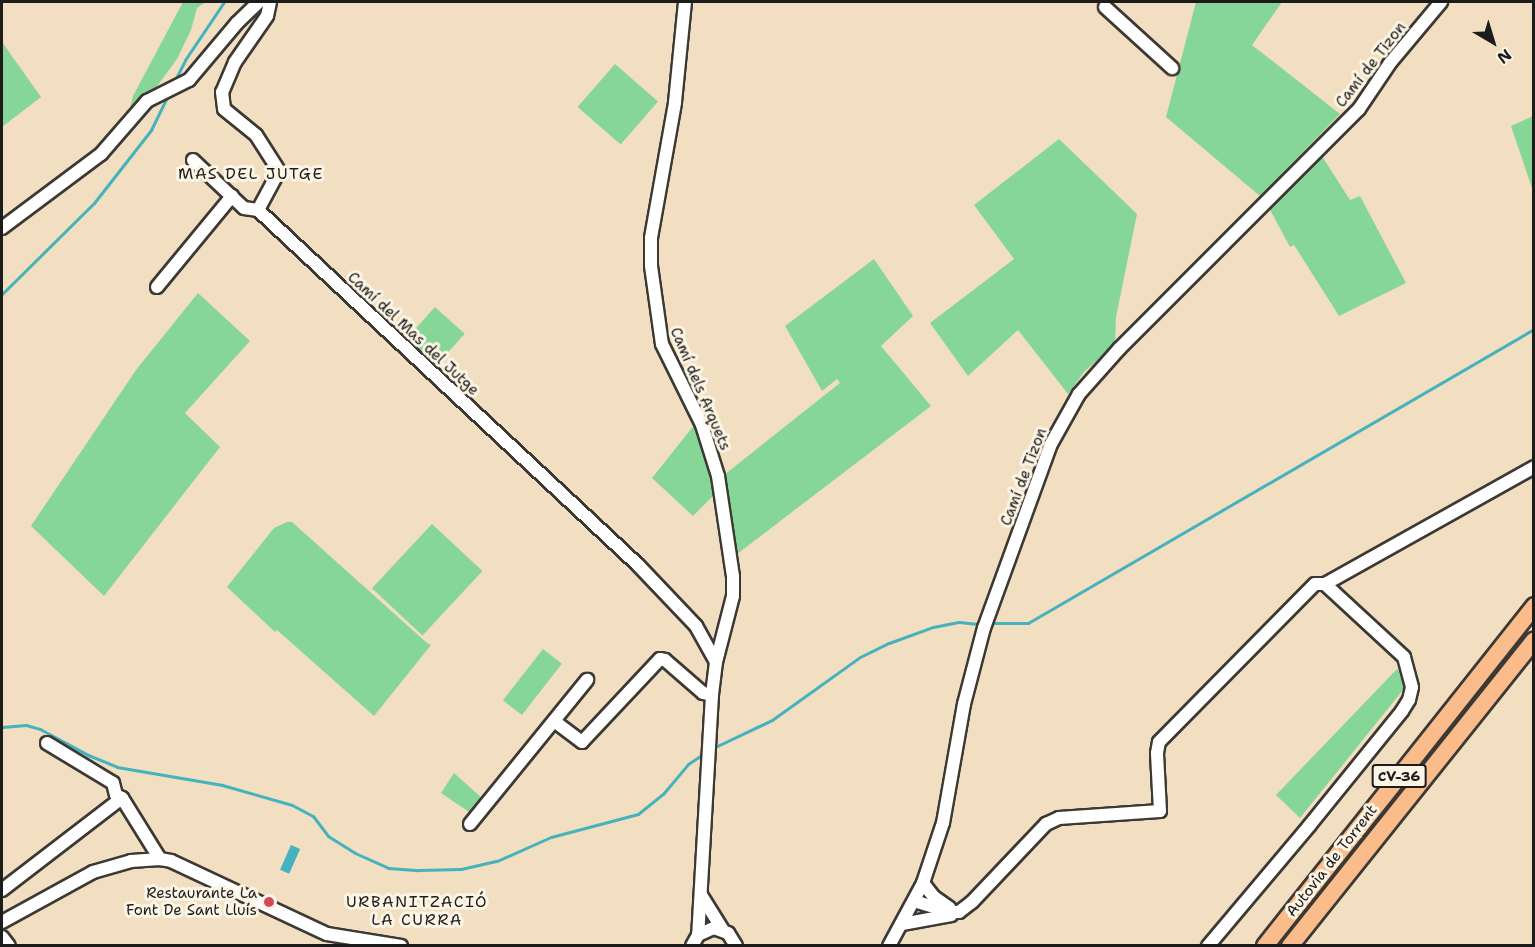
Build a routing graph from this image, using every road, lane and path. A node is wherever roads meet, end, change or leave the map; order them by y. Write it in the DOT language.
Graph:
graph roads {
  1 [pos="259,2"];
  2 [pos="270,2"];
  3 [pos="685,2"];
  4 [pos="1441,2"];
  5 [pos="1105,7"];
  6 [pos="1173,68"];
  7 [pos="194,160"];
  8 [pos="232,196"];
  9 [pos="258,210"];
  10 [pos="2,228"];
  11 [pos="157,287"];
  12 [pos="1533,467"];
  13 [pos="1325,584"];
  14 [pos="1533,606"];
  15 [pos="1533,640"];
  16 [pos="716,662"];
  17 [pos="587,680"];
  18 [pos="712,695"];
  19 [pos="554,721"];
  20 [pos="47,743"];
  21 [pos="122,798"];
  22 [pos="470,824"];
  23 [pos="160,859"];
  24 [pos="923,884"];
  25 [pos="2,890"];
  26 [pos="701,895"];
  27 [pos="914,901"];
  28 [pos="959,912"];
  29 [pos="2,922"];
  30 [pos="902,924"];
  31 [pos="722,929"];
  32 [pos="2,937"];
  33 [pos="695,940"];
  34 [pos="9,945"];
  35 [pos="401,945"];
  36 [pos="736,945"];
  37 [pos="889,945"];
  38 [pos="1208,945"];
  39 [pos="1265,945"];
  40 [pos="1292,945"];
  1 -- 10 [label="street"];
  2 -- 9 [label="street"];
  3 -- 16 [label="street, Camí dels Arquets"];
  4 -- 24 [label="street, Camí de Tizon"];
  5 -- 6 [label="street"];
  7 -- 8 [label="street, Camí del Mas del Jutge"];
  8 -- 9 [label="street, Camí del Mas del Jutge"];
  8 -- 11 [label="street"];
  9 -- 16 [label="street, Camí del Mas del Jutge"];
  12 -- 13 [label="street"];
  13 -- 28 [label="street"];
  13 -- 38 [label="street"];
  14 -- 39 [label="highway, Autovia de Torrent / CV-36"];
  15 -- 40 [label="highway, Autovia de Torrent / CV-36"];
  16 -- 18 [label="street, Camí dels Arquets"];
  17 -- 19 [label="street"];
  18 -- 19 [label="street"];
  18 -- 26 [label="street, Camí dels Arquets"];
  19 -- 22 [label="street"];
  20 -- 21 [label="street"];
  21 -- 23 [label="street"];
  21 -- 25 [label="street"];
  23 -- 29 [label="street"];
  23 -- 35 [label="street"];
  24 -- 27 [label="street, Camí de Tizon"];
  24 -- 28 [label="street"];
  26 -- 31 [label="street"];
  26 -- 33 [label="street, Camí dels Arquets"];
  27 -- 28 [label="street"];
  27 -- 30 [label="street, Camí de Tizon"];
  28 -- 30 [label="street"];
  30 -- 37 [label="street, Camí de Tizon"];
  31 -- 33 [label="street"];
  31 -- 36 [label="street"];
  32 -- 34 [label="street"];
}
